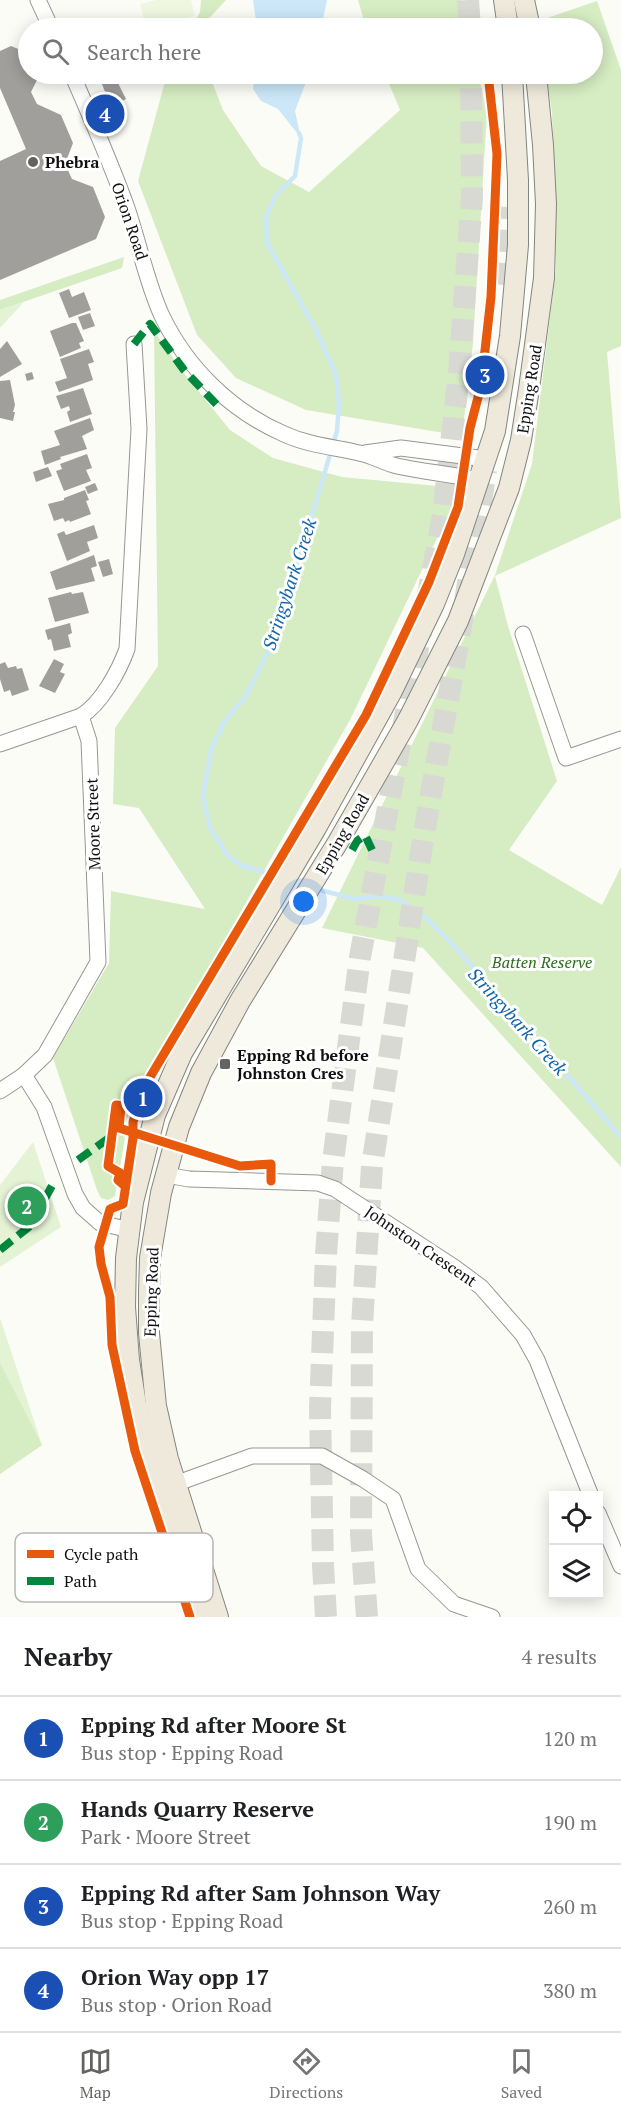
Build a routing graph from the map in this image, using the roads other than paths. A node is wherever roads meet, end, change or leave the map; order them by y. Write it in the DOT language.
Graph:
graph roads {
  1 [pos="38,0"];
  2 [pos="504,0"];
  3 [pos="524,0"];
  4 [pos="46,18"];
  5 [pos="507,18"];
  6 [pos="528,18"];
  7 [pos="76,84"];
  8 [pos="513,84"];
  9 [pos="537,84"];
  10 [pos="134,344"];
  11 [pos="362,453"];
  12 [pos="486,459"];
  13 [pos="515,465"];
  14 [pos="478,480"];
  15 [pos="509,488"];
  16 [pos="523,634"];
  17 [pos="81,716"];
  18 [pos="621,739"];
  19 [pos="0,744"];
  20 [pos="24,1075"];
  21 [pos="0,1090"];
  22 [pos="166,1175"];
  23 [pos="130,1230"];
  24 [pos="154,1232"];
  25 [pos="175,1484"];
  26 [pos="589,1491"];
  27 [pos="603,1525"];
  28 [pos="174,1533"];
  29 [pos="191,1533"];
  30 [pos="621,1566"];
  31 [pos="197,1602"];
  32 [pos="213,1602"];
  33 [pos="202,1617"];
  34 [pos="218,1617"];
  35 [pos="492,1617"];
  1 -- 4 [label="street"];
  2 -- 5 [label="main road"];
  3 -- 6 [label="main road"];
  7 -- 11 [label="street, Orion Road"];
  8 -- 12 [label="main road, Epping Road"];
  9 -- 13 [label="main road, Epping Road"];
  10 -- 17 [label="street"];
  11 -- 12 [label="street"];
  11 -- 14 [label="street"];
  12 -- 13 [label="main road"];
  12 -- 14 [label="main road, Epping Road"];
  13 -- 15 [label="main road, Epping Road"];
  14 -- 15 [label="main road"];
  14 -- 23 [label="main road, Epping Road"];
  15 -- 22 [label="main road, Epping Road"];
  16 -- 18 [label="street"];
  17 -- 19 [label="street"];
  17 -- 20 [label="street, Moore Street"];
  20 -- 21 [label="street, Moore Street"];
  20 -- 23 [label="street"];
  22 -- 24 [label="main road, Epping Road"];
  22 -- 26 [label="street, Johnston Crescent"];
  23 -- 24 [label="main road"];
  23 -- 28 [label="main road, Epping Road"];
  24 -- 25 [label="main road, Epping Road"];
  25 -- 29 [label="main road, Epping Road"];
  25 -- 35 [label="street"];
  27 -- 30 [label="street"];
  31 -- 33 [label="main road, Epping Road"];
  32 -- 34 [label="main road, Epping Road"];
}
